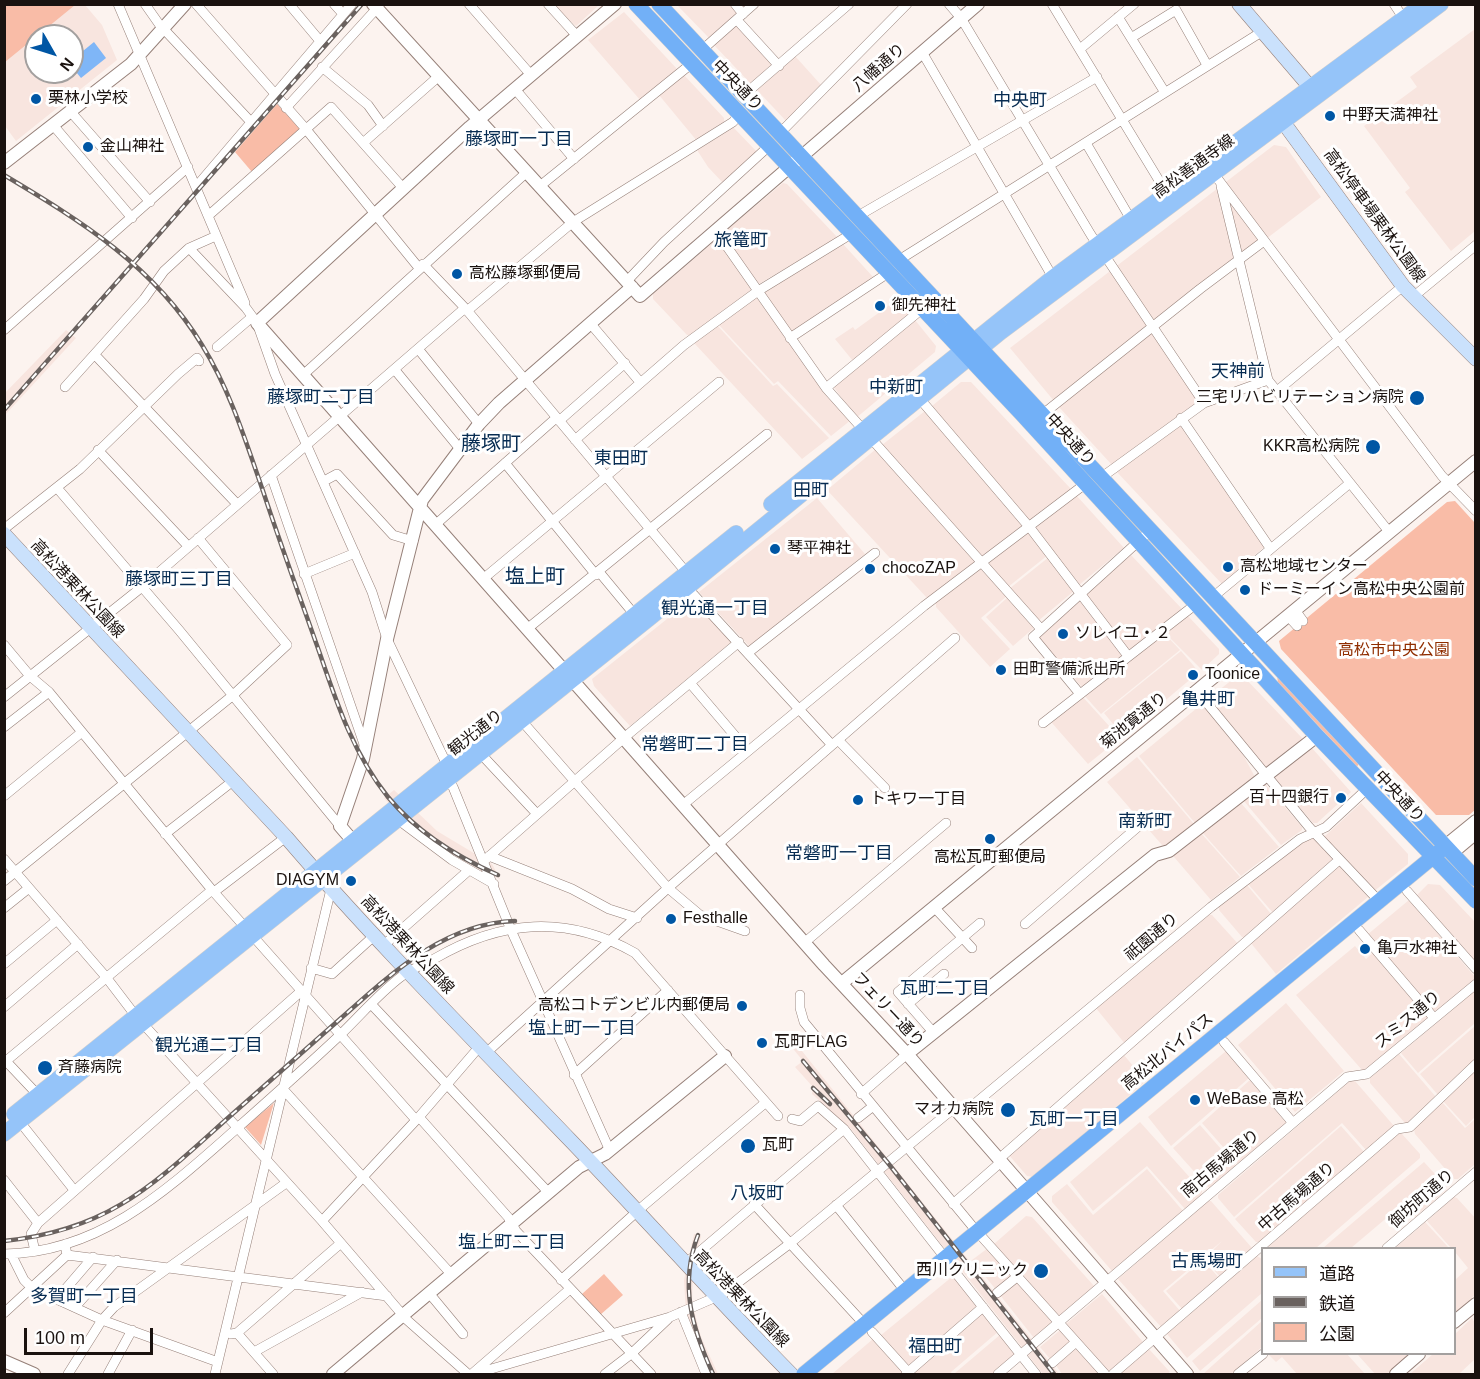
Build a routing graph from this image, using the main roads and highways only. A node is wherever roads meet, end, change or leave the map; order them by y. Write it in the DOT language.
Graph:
graph roads {
  1 [pos="636,4"];
  2 [pos="659,4"];
  3 [pos="1239,4"];
  4 [pos="1423,4"];
  5 [pos="1441,4"];
  6 [pos="1314,91"];
  7 [pos="1280,118"];
  8 [pos="977,344"];
  9 [pos="965,354"];
  10 [pos="1476,359"];
  11 [pos="867,434"];
  12 [pos="4,534"];
  13 [pos="687,579"];
  14 [pos="568,674"];
  15 [pos="447,772"];
  16 [pos="1448,851"];
  17 [pos="1435,861"];
  18 [pos="1476,879"];
  19 [pos="323,880"];
  20 [pos="1476,901"];
  21 [pos="139,1019"];
  22 [pos="12,1122"];
  23 [pos="4,1134"];
  24 [pos="1031,1196"];
  25 [pos="949,1263"];
  26 [pos="868,1328"];
  27 [pos="791,1374"];
  28 [pos="804,1374"];
  29 [pos="819,1374"];
  1 -- 9 [label="highway, 中央通り"];
  2 -- 8 [label="highway, 中央通り"];
  3 -- 6 [label="main road"];
  4 -- 6 [label="main road, 高松善通寺線"];
  5 -- 6 [label="main road, 高松善通寺線"];
  6 -- 7 [label="main road, 高松善通寺線"];
  7 -- 8 [label="main road, 高松善通寺線"];
  7 -- 10 [label="main road, 高松停車場栗林公園線"];
  8 -- 9 [label="main road, 高松善通寺線"];
  8 -- 16 [label="highway, 中央通り"];
  9 -- 11 [label="main road, 観光通り"];
  9 -- 11 [label="main road, 観光通り"];
  9 -- 17 [label="highway, 中央通り"];
  11 -- 13 [label="main road, 観光通り"];
  12 -- 19 [label="main road, 高松港栗林公園線"];
  13 -- 14 [label="main road, 観光通り"];
  13 -- 14 [label="main road, 観光通り"];
  14 -- 15 [label="main road, 観光通り"];
  14 -- 15 [label="main road, 観光通り"];
  15 -- 19 [label="main road, 観光通り"];
  15 -- 19 [label="main road, 観光通り"];
  16 -- 17 [label="highway, 高松北バイパス"];
  16 -- 18 [label="highway, 中央通り"];
  17 -- 20 [label="highway, 中央通り"];
  17 -- 24 [label="highway, 高松北バイパス"];
  17 -- 24 [label="highway, 高松北バイパス"];
  19 -- 21 [label="main road, 観光通り"];
  19 -- 27 [label="main road, 高松港栗林公園線"];
  21 -- 22 [label="main road, 観光通り"];
  21 -- 22 [label="main road, 観光通り"];
  22 -- 23 [label="main road, 観光通り"];
  24 -- 25 [label="highway, 高松北バイパス"];
  25 -- 26 [label="highway, 高松北バイパス"];
  25 -- 26 [label="highway, 高松北バイパス"];
  26 -- 28 [label="highway, 高松北バイパス"];
  26 -- 29 [label="highway, 高松北バイパス"];
}
